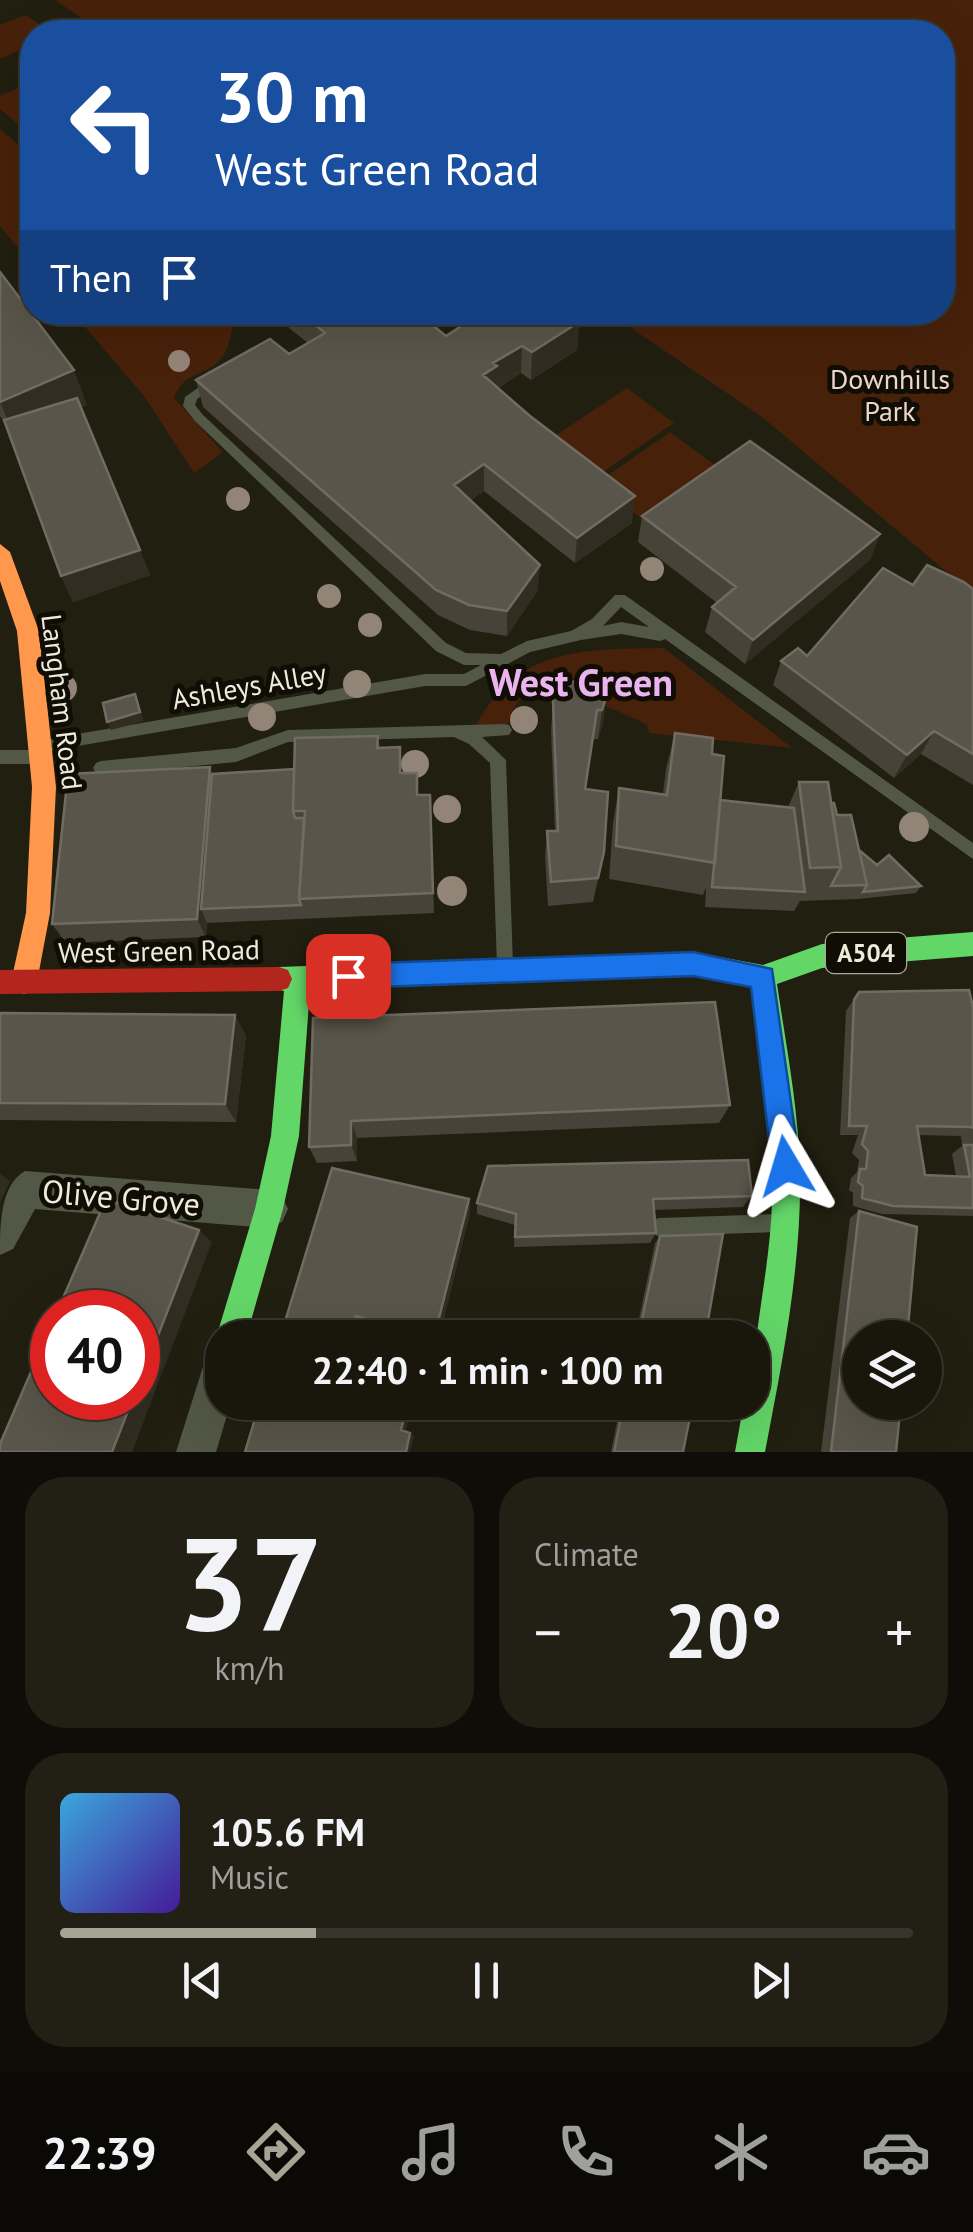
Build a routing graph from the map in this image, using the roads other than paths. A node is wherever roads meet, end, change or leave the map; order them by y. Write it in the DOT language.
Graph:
graph roads {
  1 [pos="228,372"];
  2 [pos="0,552"];
  3 [pos="575,636"];
  4 [pos="673,639"];
  5 [pos="440,647"];
  6 [pos="499,659"];
  7 [pos="425,680"];
  8 [pos="504,730"];
  9 [pos="455,731"];
  10 [pos="41,752"];
  11 [pos="0,758"];
  12 [pos="102,768"];
  13 [pos="973,852"];
  14 [pos="973,944"];
  15 [pos="505,969"];
  16 [pos="763,977"];
  17 [pos="298,979"];
  18 [pos="12,982"];
  19 [pos="269,1209"];
  20 [pos="785,1222"];
  21 [pos="659,1228"];
  22 [pos="0,1236"];
  23 [pos="236,1320"];
  24 [pos="206,1420"];
  25 [pos="196,1452"];
  26 [pos="750,1452"];
  1 -- 5 [label="lane"];
  2 -- 10 [label="street, Langham Road"];
  3 -- 4 [label="lane"];
  3 -- 4 [label="lane"];
  3 -- 6 [label="lane"];
  4 -- 13 [label="lane"];
  5 -- 6 [label="lane"];
  5 -- 7 [label="lane"];
  6 -- 7 [label="lane, Ashleys Alley"];
  7 -- 10 [label="lane, Ashleys Alley"];
  8 -- 9 [label="lane"];
  9 -- 12 [label="lane"];
  9 -- 15 [label="lane"];
  10 -- 11 [label="lane, Ashleys Alley"];
  10 -- 18 [label="street, Langham Road"];
  14 -- 16 [label="street, A504"];
  15 -- 16 [label="street, West Green Road"];
  15 -- 17 [label="street, West Green Road"];
  16 -- 20 [label="street"];
  17 -- 18 [label="street, West Green Road"];
  17 -- 19 [label="street"];
  19 -- 22 [label="street, Olive Grove"];
  19 -- 23 [label="street"];
  20 -- 21 [label="lane"];
  20 -- 26 [label="street"];
  24 -- 25 [label="street"];
}
